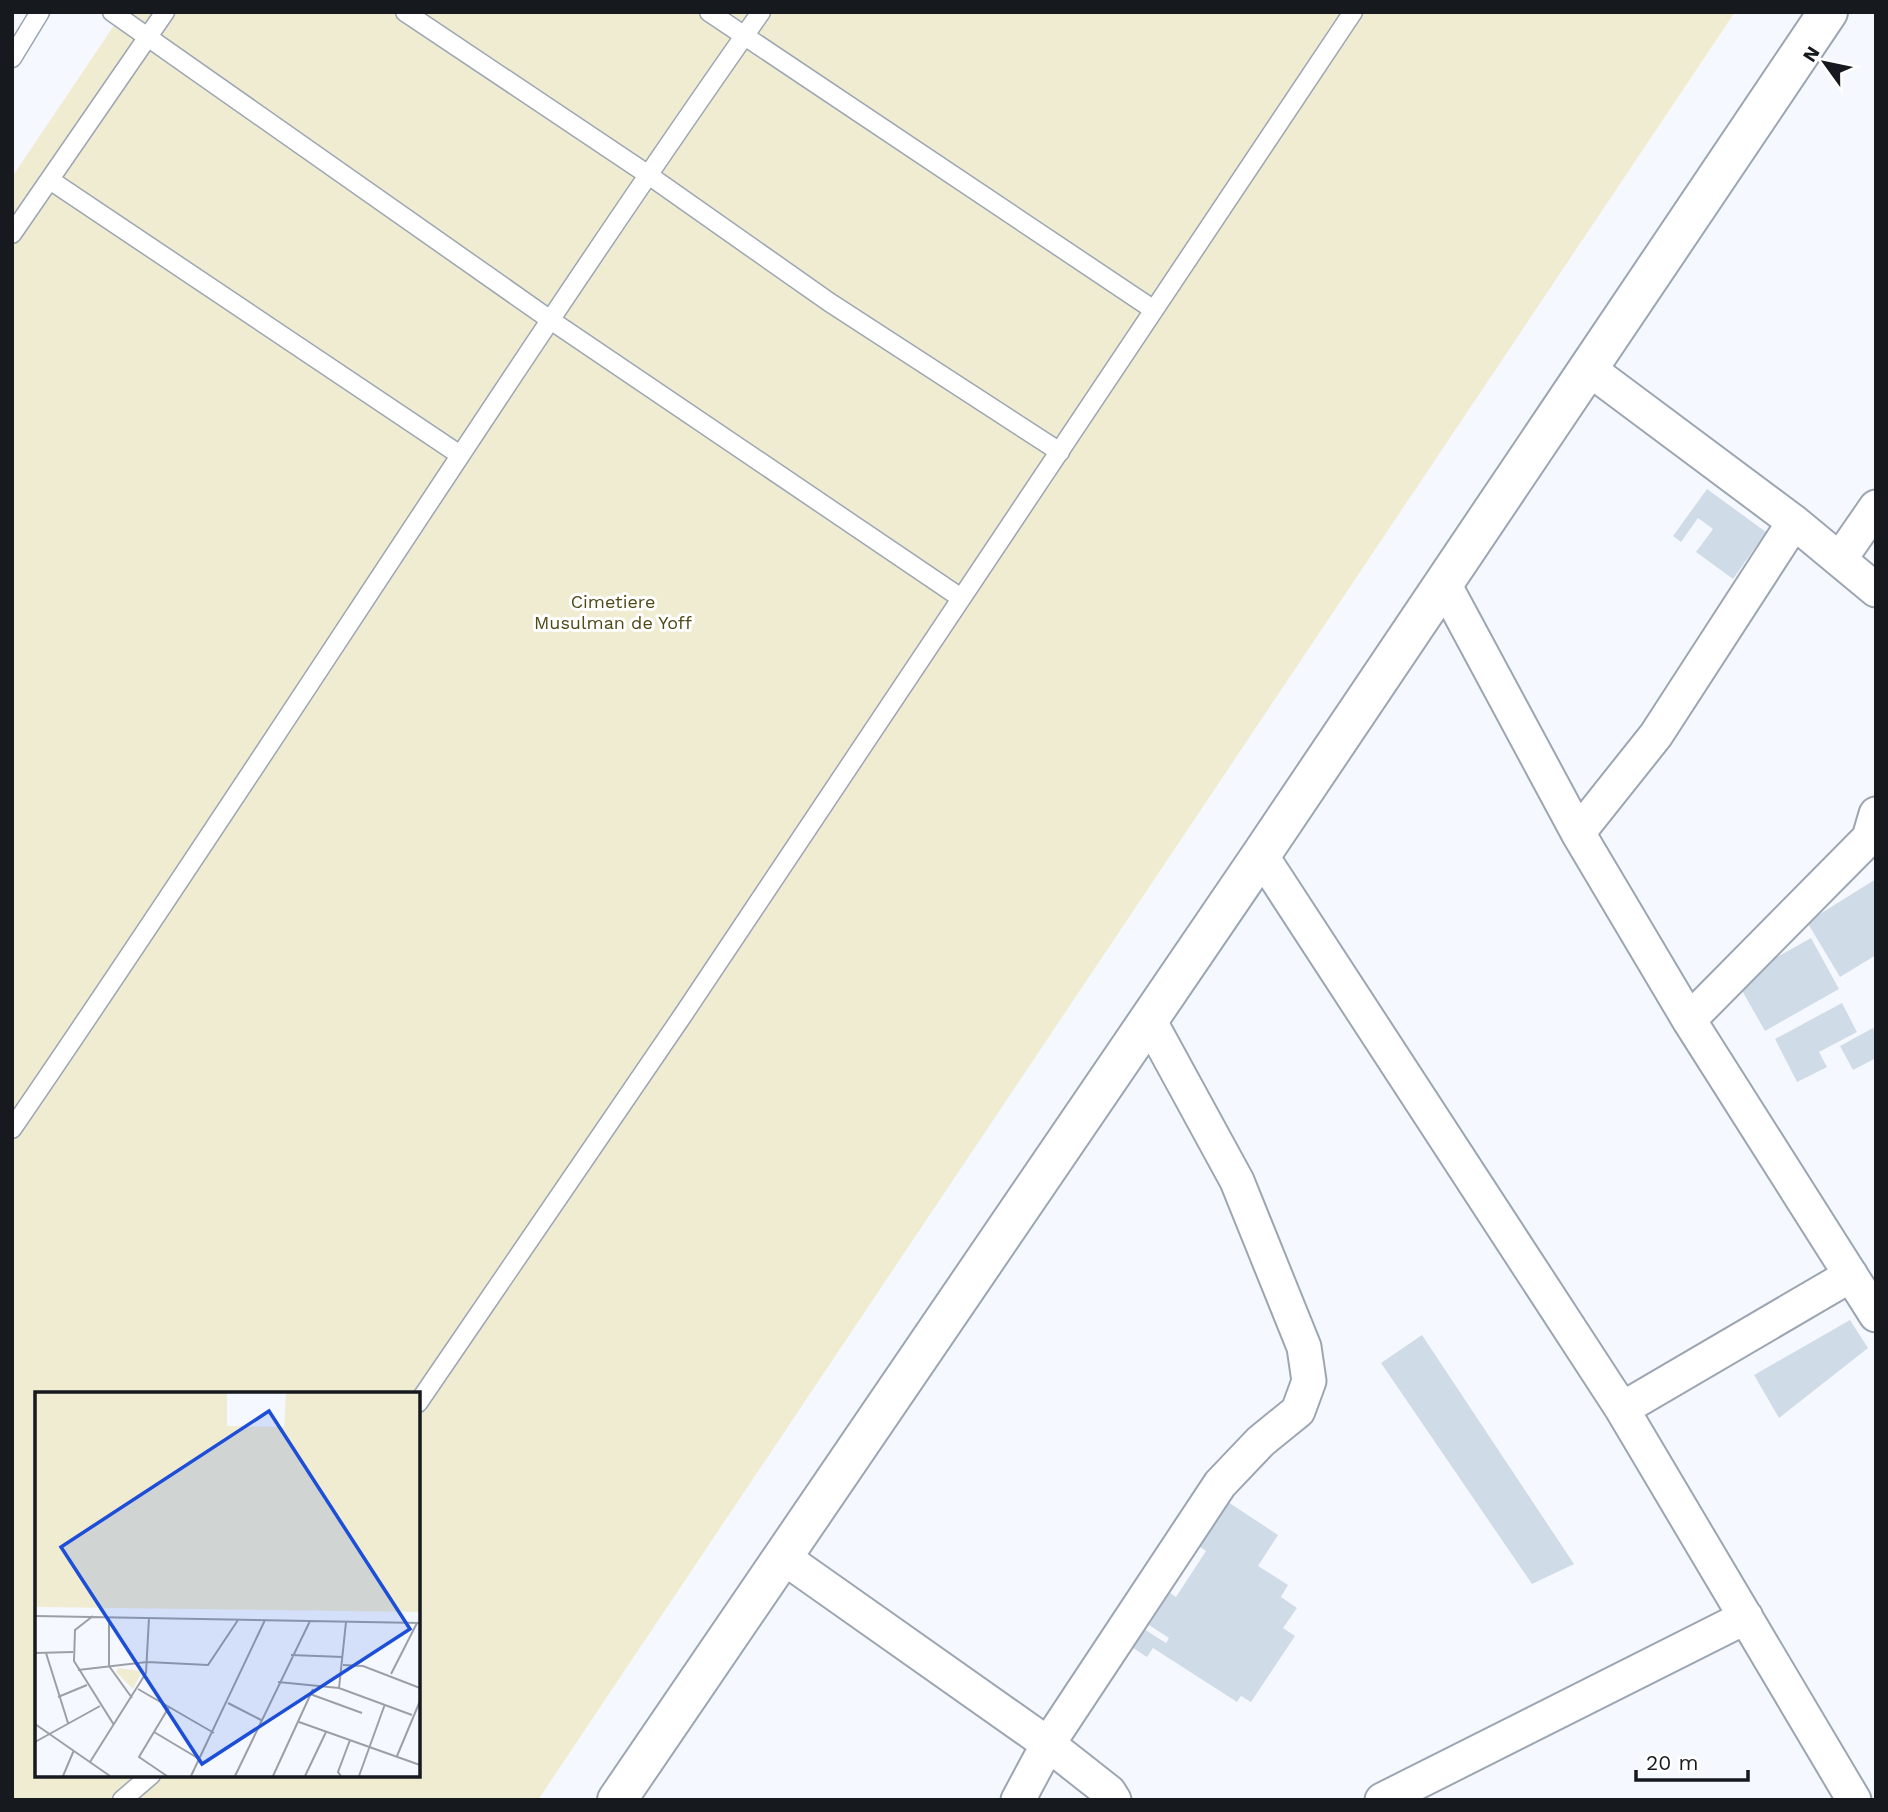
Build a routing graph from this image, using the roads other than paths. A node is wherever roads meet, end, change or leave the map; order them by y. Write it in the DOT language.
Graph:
graph roads {
  1 [pos="40,12"];
  2 [pos="112,12"];
  3 [pos="165,12"];
  4 [pos="404,12"];
  5 [pos="709,12"];
  6 [pos="761,12"];
  7 [pos="1353,12"];
  8 [pos="1828,12"];
  9 [pos="745,36"];
  10 [pos="146,39"];
  11 [pos="12,58"];
  12 [pos="648,174"];
  13 [pos="50,180"];
  14 [pos="12,234"];
  15 [pos="1154,310"];
  16 [pos="549,319"];
  17 [pos="1589,369"];
  18 [pos="1060,452"];
  19 [pos="460,455"];
  20 [pos="1876,507"];
  21 [pos="1794,522"];
  22 [pos="1840,559"];
  23 [pos="1443,582"];
  24 [pos="1876,590"];
  25 [pos="961,598"];
  26 [pos="1577,833"];
  27 [pos="1873,833"];
  28 [pos="1261,855"];
  29 [pos="1148,1018"];
  30 [pos="1689,1020"];
  31 [pos="12,1129"];
  32 [pos="1851,1275"];
  33 [pos="1876,1315"];
  34 [pos="420,1400"];
  35 [pos="1622,1409"];
  36 [pos="783,1557"];
  37 [pos="1746,1617"];
  38 [pos="1048,1744"];
  39 [pos="149,1777"];
  40 [pos="1403,1795"];
  41 [pos="619,1799"];
  42 [pos="121,1800"];
  43 [pos="1018,1800"];
  44 [pos="1114,1800"];
  45 [pos="1854,1800"];
  1 -- 11 [label="lane"];
  2 -- 10 [label="lane"];
  3 -- 10 [label="lane"];
  4 -- 12 [label="lane"];
  5 -- 9 [label="lane"];
  6 -- 9 [label="lane"];
  7 -- 15 [label="lane"];
  8 -- 17 [label="street"];
  9 -- 12 [label="lane"];
  9 -- 15 [label="lane"];
  10 -- 13 [label="lane"];
  10 -- 16 [label="lane"];
  12 -- 16 [label="lane"];
  12 -- 18 [label="lane"];
  13 -- 14 [label="lane"];
  13 -- 19 [label="lane"];
  15 -- 18 [label="lane"];
  16 -- 19 [label="lane"];
  16 -- 25 [label="lane"];
  17 -- 21 [label="street"];
  17 -- 23 [label="street"];
  18 -- 25 [label="lane"];
  19 -- 31 [label="lane"];
  20 -- 22 [label="street"];
  21 -- 22 [label="street"];
  21 -- 26 [label="street"];
  22 -- 24 [label="street"];
  23 -- 26 [label="street"];
  23 -- 28 [label="street"];
  25 -- 34 [label="lane"];
  26 -- 30 [label="street"];
  27 -- 30 [label="street"];
  28 -- 29 [label="street"];
  28 -- 35 [label="street"];
  29 -- 36 [label="street"];
  29 -- 38 [label="street"];
  30 -- 32 [label="street"];
  32 -- 33 [label="street"];
  32 -- 35 [label="street"];
  35 -- 37 [label="street"];
  36 -- 38 [label="street"];
  36 -- 41 [label="street"];
  37 -- 40 [label="street"];
  37 -- 45 [label="street"];
  38 -- 43 [label="street"];
  38 -- 44 [label="street"];
  39 -- 42 [label="lane"];
}
